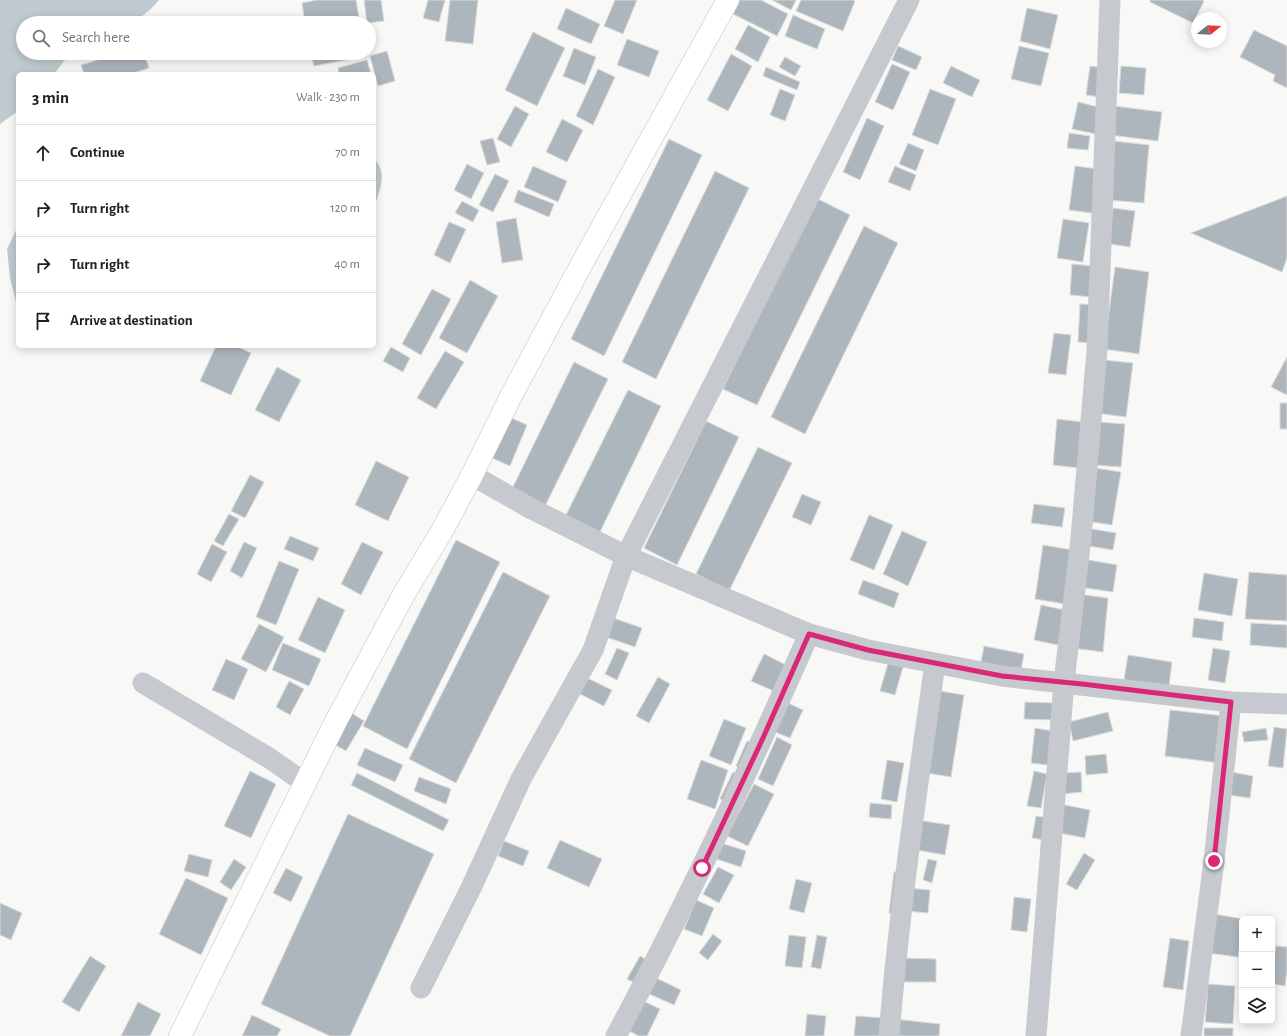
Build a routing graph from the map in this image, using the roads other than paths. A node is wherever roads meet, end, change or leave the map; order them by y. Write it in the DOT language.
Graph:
graph roads {
  1 [pos="728,0"];
  2 [pos="910,0"];
  3 [pos="1110,0"];
  4 [pos="472,475"];
  5 [pos="626,556"];
  6 [pos="809,634"];
  7 [pos="936,664"];
  8 [pos="1064,682"];
  9 [pos="143,684"];
  10 [pos="1231,702"];
  11 [pos="1287,704"];
  12 [pos="305,783"];
  13 [pos="421,988"];
  14 [pos="180,1036"];
  15 [pos="616,1036"];
  16 [pos="889,1036"];
  17 [pos="1036,1036"];
  18 [pos="1191,1036"];
  1 -- 4 [label="street"];
  2 -- 5 [label="street"];
  3 -- 8 [label="street"];
  4 -- 5 [label="street"];
  4 -- 12 [label="street"];
  5 -- 6 [label="street"];
  5 -- 13 [label="street"];
  6 -- 7 [label="street"];
  6 -- 15 [label="street"];
  7 -- 8 [label="street"];
  7 -- 16 [label="street"];
  8 -- 10 [label="street"];
  8 -- 17 [label="street"];
  9 -- 12 [label="street"];
  10 -- 11 [label="street"];
  10 -- 18 [label="street"];
  12 -- 14 [label="street"];
}
